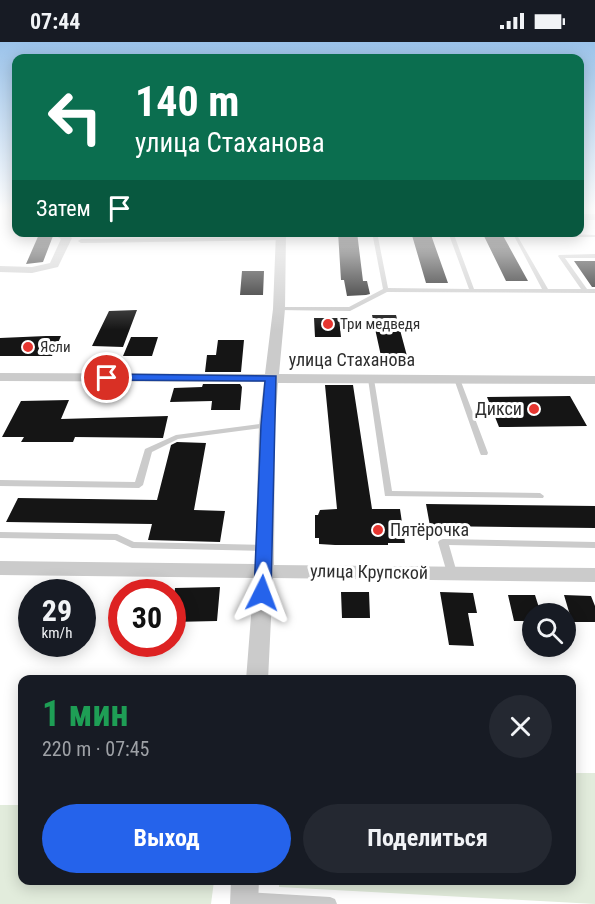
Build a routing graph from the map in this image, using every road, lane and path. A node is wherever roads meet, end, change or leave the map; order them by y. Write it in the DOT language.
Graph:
graph roads {
  1 [pos="62,249"];
  2 [pos="281,249"];
  3 [pos="378,249"];
  4 [pos="457,249"];
  5 [pos="523,249"];
  6 [pos="595,256"];
  7 [pos="0,269"];
  8 [pos="386,290"];
  9 [pos="472,290"];
  10 [pos="546,291"];
  11 [pos="585,291"];
  12 [pos="595,291"];
  13 [pos="279,309"];
  14 [pos="0,377"];
  15 [pos="272,378"];
  16 [pos="371,378"];
  17 [pos="458,379"];
  18 [pos="595,380"];
  19 [pos="267,425"];
  20 [pos="484,453"];
  21 [pos="0,483"];
  22 [pos="540,496"];
  23 [pos="0,535"];
  24 [pos="595,545"];
  25 [pos="264,548"];
  26 [pos="0,568"];
  27 [pos="264,571"];
  28 [pos="452,573"];
  29 [pos="595,575"];
  30 [pos="257,675"];
  31 [pos="244,894"];
  32 [pos="330,904"];
  1 -- 7 [label="street"];
  2 -- 13 [label="street"];
  3 -- 8 [label="lane"];
  4 -- 9 [label="lane"];
  5 -- 10 [label="lane"];
  6 -- 11 [label="lane"];
  8 -- 9 [label="lane"];
  8 -- 13 [label="lane"];
  9 -- 10 [label="lane"];
  10 -- 11 [label="lane"];
  11 -- 12 [label="lane"];
  13 -- 15 [label="street"];
  14 -- 15 [label="street, улица Стаханова"];
  15 -- 16 [label="street, улица Стаханова"];
  15 -- 19 [label="street"];
  16 -- 17 [label="street, улица Стаханова"];
  16 -- 22 [label="lane"];
  17 -- 18 [label="street, улица Стаханова"];
  17 -- 20 [label="lane"];
  19 -- 21 [label="lane"];
  19 -- 25 [label="street"];
  23 -- 25 [label="lane"];
  24 -- 28 [label="lane"];
  25 -- 27 [label="street"];
  26 -- 27 [label="street, улица Крупской"];
  27 -- 28 [label="street, улица Крупской"];
  27 -- 30 [label="street"];
  28 -- 29 [label="street, улица Крупской"];
  31 -- 32 [label="lane"];
}
